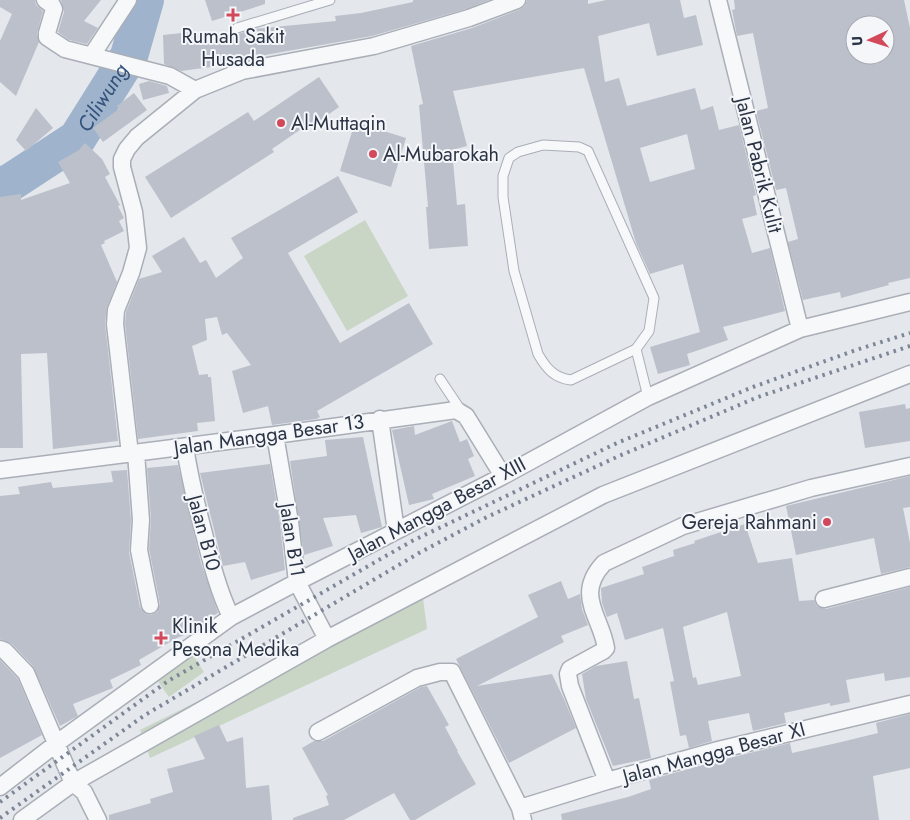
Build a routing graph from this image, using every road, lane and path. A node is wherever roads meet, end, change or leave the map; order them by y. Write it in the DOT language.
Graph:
graph roads {
  1 [pos="44,0"];
  2 [pos="128,0"];
  3 [pos="330,0"];
  4 [pos="516,0"];
  5 [pos="718,0"];
  6 [pos="237,28"];
  7 [pos="93,55"];
  8 [pos="195,90"];
  9 [pos="910,302"];
  10 [pos="800,330"];
  11 [pos="636,349"];
  12 [pos="910,374"];
  13 [pos="440,379"];
  14 [pos="648,397"];
  15 [pos="463,412"];
  16 [pos="380,419"];
  17 [pos="275,435"];
  18 [pos="185,447"];
  19 [pos="133,454"];
  20 [pos="910,466"];
  21 [pos="0,470"];
  22 [pos="503,476"];
  23 [pos="396,531"];
  24 [pos="910,577"];
  25 [pos="297,582"];
  26 [pos="824,599"];
  27 [pos="150,605"];
  28 [pos="231,617"];
  29 [pos="327,639"];
  30 [pos="0,649"];
  31 [pos="910,704"];
  32 [pos="318,732"];
  33 [pos="57,743"];
  34 [pos="607,781"];
  35 [pos="0,787"];
  36 [pos="79,788"];
  37 [pos="522,814"];
  38 [pos="22,820"];
  39 [pos="98,820"];
  1 -- 7 [label="street"];
  2 -- 7 [label="street"];
  3 -- 6 [label="lane"];
  4 -- 8 [label="street"];
  5 -- 10 [label="street, Jalan Pabrik Kulit"];
  7 -- 8 [label="street"];
  8 -- 19 [label="street"];
  9 -- 10 [label="street, Jalan Mangga Besar XIII"];
  10 -- 14 [label="street, Jalan Mangga Besar XIII"];
  11 -- 11 [label="lane"];
  11 -- 14 [label="lane"];
  12 -- 29 [label="street"];
  13 -- 15 [label="lane"];
  14 -- 22 [label="street, Jalan Mangga Besar XIII"];
  15 -- 16 [label="street, Jalan Mangga Besar 13"];
  15 -- 22 [label="street"];
  16 -- 17 [label="street, Jalan Mangga Besar 13"];
  16 -- 23 [label="street"];
  17 -- 18 [label="street, Jalan Mangga Besar 13"];
  17 -- 25 [label="street, Jalan B11"];
  18 -- 19 [label="street, Jalan Mangga Besar 13"];
  18 -- 28 [label="street, Jalan B10"];
  19 -- 21 [label="street, Jalan Mangga Besar 13"];
  19 -- 27 [label="street"];
  20 -- 34 [label="street"];
  22 -- 23 [label="street, Jalan Mangga Besar XIII"];
  23 -- 25 [label="street, Jalan Mangga Besar XIII"];
  24 -- 26 [label="street"];
  25 -- 28 [label="street, Jalan Mangga Besar XIII"];
  25 -- 29 [label="street, Jalan B11"];
  28 -- 33 [label="street, Jalan Mangga Besar XIII"];
  29 -- 36 [label="street"];
  30 -- 33 [label="street"];
  31 -- 34 [label="street, Jalan Mangga Besar XI"];
  32 -- 37 [label="street, Jalan Mangga Besar XI"];
  33 -- 35 [label="street, Jalan Mangga Besar XIII"];
  33 -- 36 [label="street"];
  34 -- 37 [label="street, Jalan Mangga Besar XI"];
  36 -- 38 [label="street"];
  36 -- 39 [label="street"];
}
